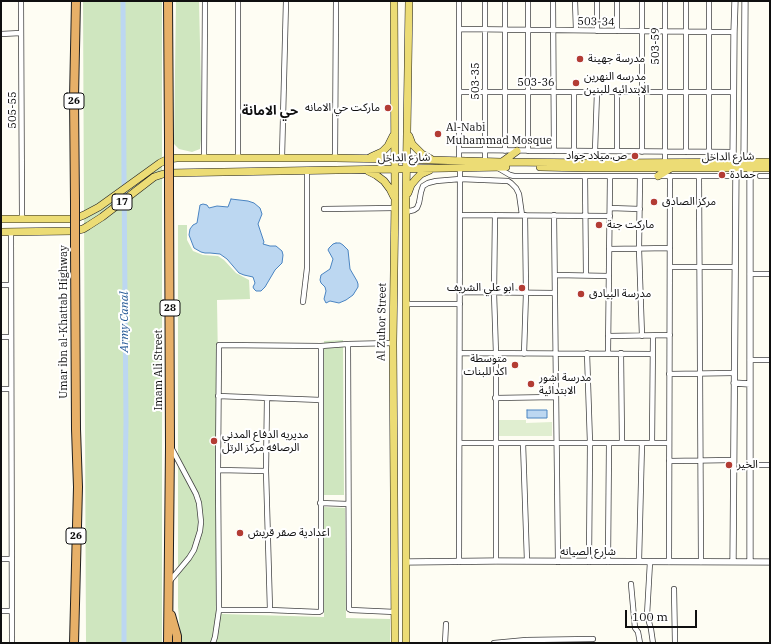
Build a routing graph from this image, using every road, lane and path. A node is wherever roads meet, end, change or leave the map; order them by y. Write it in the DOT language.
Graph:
graph roads {
  1 [pos="21,1"];
  2 [pos="76,1"];
  3 [pos="168,1"];
  4 [pos="206,1"];
  5 [pos="238,1"];
  6 [pos="286,1"];
  7 [pos="336,1"];
  8 [pos="394,1"];
  9 [pos="409,1"];
  10 [pos="459,1"];
  11 [pos="485,1"];
  12 [pos="505,1"];
  13 [pos="528,1"];
  14 [pos="553,1"];
  15 [pos="575,1"];
  16 [pos="597,1"];
  17 [pos="617,1"];
  18 [pos="642,1"];
  19 [pos="665,1"];
  20 [pos="686,1"];
  21 [pos="709,1"];
  22 [pos="735,1"];
  23 [pos="745,1"];
  24 [pos="459,29"];
  25 [pos="485,29"];
  26 [pos="505,29"];
  27 [pos="528,30"];
  28 [pos="553,30"];
  29 [pos="576,30"];
  30 [pos="597,31"];
  31 [pos="617,31"];
  32 [pos="642,31"];
  33 [pos="665,32"];
  34 [pos="686,32"];
  35 [pos="709,32"];
  36 [pos="734,32"];
  37 [pos="22,33"];
  38 [pos="1,34"];
  39 [pos="459,92"];
  40 [pos="485,92"];
  41 [pos="505,92"];
  42 [pos="528,92"];
  43 [pos="554,92"];
  44 [pos="574,92"];
  45 [pos="597,92"];
  46 [pos="617,92"];
  47 [pos="642,92"];
  48 [pos="665,92"];
  49 [pos="686,92"];
  50 [pos="709,92"];
  51 [pos="733,92"];
  52 [pos="394,130"];
  53 [pos="407,130"];
  54 [pos="459,150"];
  55 [pos="485,150"];
  56 [pos="505,151"];
  57 [pos="517,151"];
  58 [pos="528,151"];
  59 [pos="554,151"];
  60 [pos="574,151"];
  61 [pos="595,151"];
  62 [pos="617,152"];
  63 [pos="642,152"];
  64 [pos="665,152"];
  65 [pos="686,152"];
  66 [pos="709,152"];
  67 [pos="733,152"];
  68 [pos="204,157"];
  69 [pos="238,157"];
  70 [pos="282,157"];
  71 [pos="335,158"];
  72 [pos="349,158"];
  73 [pos="367,158"];
  74 [pos="394,159"];
  75 [pos="407,159"];
  76 [pos="436,160"];
  77 [pos="485,162"];
  78 [pos="665,162"];
  79 [pos="744,162"];
  80 [pos="770,162"];
  81 [pos="459,164"];
  82 [pos="499,165"];
  83 [pos="735,165"];
  84 [pos="671,168"];
  85 [pos="750,168"];
  86 [pos="770,168"];
  87 [pos="407,169"];
  88 [pos="435,169"];
  89 [pos="350,170"];
  90 [pos="366,170"];
  91 [pos="395,170"];
  92 [pos="307,171"];
  93 [pos="510,175"];
  94 [pos="585,176"];
  95 [pos="610,176"];
  96 [pos="640,176"];
  97 [pos="658,176"];
  98 [pos="670,176"];
  99 [pos="699,176"];
  100 [pos="736,176"];
  101 [pos="760,176"];
  102 [pos="770,176"];
  103 [pos="460,179"];
  104 [pos="511,183"];
  105 [pos="395,198"];
  106 [pos="406,199"];
  107 [pos="395,208"];
  108 [pos="610,208"];
  109 [pos="324,209"];
  110 [pos="640,209"];
  111 [pos="406,212"];
  112 [pos="460,215"];
  113 [pos="496,215"];
  114 [pos="524,215"];
  115 [pos="554,215"];
  116 [pos="585,216"];
  117 [pos="610,216"];
  118 [pos="1,219"];
  119 [pos="22,219"];
  120 [pos="1,232"];
  121 [pos="11,232"];
  122 [pos="670,248"];
  123 [pos="609,249"];
  124 [pos="639,249"];
  125 [pos="670,267"];
  126 [pos="699,267"];
  127 [pos="735,267"];
  128 [pos="750,274"];
  129 [pos="770,274"];
  130 [pos="555,275"];
  131 [pos="586,275"];
  132 [pos="609,276"];
  133 [pos="1,285"];
  134 [pos="10,285"];
  135 [pos="460,292"];
  136 [pos="494,293"];
  137 [pos="526,293"];
  138 [pos="555,293"];
  139 [pos="303,302"];
  140 [pos="406,304"];
  141 [pos="460,304"];
  142 [pos="670,335"];
  143 [pos="608,336"];
  144 [pos="642,336"];
  145 [pos="653,336"];
  146 [pos="1,337"];
  147 [pos="10,337"];
  148 [pos="393,342"];
  149 [pos="348,344"];
  150 [pos="320,346"];
  151 [pos="460,354"];
  152 [pos="496,354"];
  153 [pos="524,354"];
  154 [pos="556,354"];
  155 [pos="587,354"];
  156 [pos="608,354"];
  157 [pos="621,354"];
  158 [pos="652,354"];
  159 [pos="750,360"];
  160 [pos="770,360"];
  161 [pos="700,373"];
  162 [pos="734,373"];
  163 [pos="669,374"];
  164 [pos="734,383"];
  165 [pos="750,384"];
  166 [pos="1,389"];
  167 [pos="11,389"];
  168 [pos="218,396"];
  169 [pos="556,397"];
  170 [pos="267,398"];
  171 [pos="496,398"];
  172 [pos="320,400"];
  173 [pos="460,443"];
  174 [pos="495,443"];
  175 [pos="524,443"];
  176 [pos="557,443"];
  177 [pos="590,443"];
  178 [pos="609,443"];
  179 [pos="622,443"];
  180 [pos="642,443"];
  181 [pos="652,443"];
  182 [pos="669,443"];
  183 [pos="170,447"];
  184 [pos="733,460"];
  185 [pos="669,461"];
  186 [pos="700,461"];
  187 [pos="750,465"];
  188 [pos="770,465"];
  189 [pos="218,470"];
  190 [pos="266,472"];
  191 [pos="320,503"];
  192 [pos="348,504"];
  193 [pos="1,559"];
  194 [pos="11,559"];
  195 [pos="496,561"];
  196 [pos="527,561"];
  197 [pos="639,561"];
  198 [pos="406,562"];
  199 [pos="459,562"];
  200 [pos="558,562"];
  201 [pos="589,562"];
  202 [pos="608,562"];
  203 [pos="650,562"];
  204 [pos="669,562"];
  205 [pos="701,562"];
  206 [pos="733,562"];
  207 [pos="750,562"];
  208 [pos="770,562"];
  209 [pos="168,583"];
  210 [pos="631,584"];
  211 [pos="674,590"];
  212 [pos="168,604"];
  213 [pos="219,610"];
  214 [pos="270,610"];
  215 [pos="1,611"];
  216 [pos="12,611"];
  217 [pos="74,612"];
  218 [pos="395,612"];
  219 [pos="406,613"];
  220 [pos="446,624"];
  221 [pos="593,639"];
  222 [pos="12,643"];
  223 [pos="70,643"];
  224 [pos="74,643"];
  225 [pos="168,643"];
  226 [pos="177,643"];
  227 [pos="213,643"];
  228 [pos="395,643"];
  229 [pos="406,643"];
  230 [pos="445,643"];
  231 [pos="494,643"];
  232 [pos="640,643"];
  233 [pos="653,643"];
  234 [pos="675,643"];
  1 -- 37 [label="street, 505-55"];
  2 -- 217 [label="highway, Umar ibn al-Khattab Highway / 26, bridge"];
  3 -- 183 [label="highway, Imam Ali Street / 28, bridge"];
  4 -- 68 [label="street"];
  5 -- 69 [label="street"];
  6 -- 70 [label="street"];
  7 -- 71 [label="street"];
  8 -- 52 [label="main road, Al Zuhor Street"];
  9 -- 53 [label="main road"];
  10 -- 24 [label="street"];
  11 -- 25 [label="street, 503-35"];
  12 -- 26 [label="street"];
  13 -- 27 [label="street"];
  14 -- 28 [label="street"];
  15 -- 29 [label="street"];
  16 -- 30 [label="street"];
  17 -- 31 [label="street"];
  18 -- 32 [label="street"];
  19 -- 33 [label="street, 503-59"];
  20 -- 34 [label="street"];
  21 -- 35 [label="street"];
  22 -- 36 [label="street"];
  23 -- 79 [label="street"];
  24 -- 25 [label="street, 503-34"];
  24 -- 39 [label="street"];
  25 -- 26 [label="street, 503-34"];
  25 -- 40 [label="street, 503-35"];
  26 -- 27 [label="street, 503-34"];
  26 -- 41 [label="street"];
  27 -- 28 [label="street, 503-34"];
  27 -- 42 [label="street"];
  28 -- 29 [label="street, 503-34"];
  28 -- 43 [label="street"];
  29 -- 30 [label="street, 503-34"];
  30 -- 31 [label="street, 503-34"];
  31 -- 32 [label="street, 503-34"];
  32 -- 33 [label="street, 503-34"];
  32 -- 47 [label="street"];
  33 -- 34 [label="street, 503-34"];
  33 -- 48 [label="street, 503-59"];
  34 -- 35 [label="street, 503-34"];
  34 -- 49 [label="street"];
  35 -- 36 [label="street, 503-34"];
  35 -- 50 [label="street"];
  36 -- 51 [label="street"];
  37 -- 38 [label="street"];
  37 -- 119 [label="street, 505-55"];
  39 -- 40 [label="street, 503-36"];
  39 -- 54 [label="street"];
  40 -- 41 [label="street, 503-36"];
  40 -- 55 [label="street, 503-35"];
  41 -- 42 [label="street, 503-36"];
  41 -- 56 [label="street"];
  42 -- 43 [label="street, 503-36"];
  42 -- 58 [label="street"];
  43 -- 44 [label="street, 503-36"];
  43 -- 59 [label="street"];
  44 -- 45 [label="street, 503-36"];
  44 -- 60 [label="street"];
  45 -- 46 [label="street, 503-36"];
  45 -- 61 [label="street"];
  46 -- 47 [label="street, 503-36"];
  46 -- 62 [label="street"];
  47 -- 48 [label="street, 503-36"];
  47 -- 63 [label="street"];
  48 -- 49 [label="street, 503-36"];
  48 -- 64 [label="street, 503-59"];
  49 -- 50 [label="street, 503-36"];
  49 -- 65 [label="street"];
  50 -- 51 [label="street, 503-36"];
  50 -- 66 [label="street"];
  51 -- 67 [label="street"];
  52 -- 73 [label="main road"];
  52 -- 74 [label="main road, Al Zuhor Street"];
  53 -- 75 [label="main road"];
  53 -- 76 [label="main road"];
  54 -- 55 [label="street"];
  54 -- 81 [label="street"];
  55 -- 56 [label="street"];
  55 -- 77 [label="street, 503-35"];
  56 -- 57 [label="street"];
  57 -- 58 [label="street"];
  57 -- 82 [label="main road"];
  58 -- 59 [label="street"];
  59 -- 60 [label="street"];
  60 -- 61 [label="street"];
  61 -- 62 [label="street"];
  62 -- 63 [label="street"];
  63 -- 64 [label="street"];
  64 -- 65 [label="street"];
  64 -- 78 [label="street, 503-59"];
  65 -- 66 [label="street"];
  66 -- 67 [label="street"];
  67 -- 83 [label="street"];
  68 -- 69 [label="main road, شارع الداخل"];
  68 -- 119 [label="main road, شارع الداخل / 17, bridge"];
  69 -- 70 [label="main road, شارع الداخل"];
  70 -- 71 [label="main road, شارع الداخل"];
  71 -- 72 [label="main road, شارع الداخل"];
  72 -- 73 [label="main road, شارع الداخل"];
  72 -- 89 [label="main road"];
  73 -- 74 [label="main road, شارع الداخل"];
  74 -- 75 [label="main road, شارع الداخل"];
  74 -- 91 [label="main road, Al Zuhor Street"];
  75 -- 76 [label="main road, شارع الداخل"];
  75 -- 87 [label="main road"];
  76 -- 81 [label="main road, شارع الداخل"];
  77 -- 81 [label="main road, شارع الداخل"];
  77 -- 82 [label="main road, شارع الداخل"];
  78 -- 82 [label="main road, شارع الداخل"];
  78 -- 83 [label="main road, شارع الداخل"];
  79 -- 80 [label="main road, شارع الداخل"];
  79 -- 83 [label="main road, شارع الداخل"];
  81 -- 82 [label="main road, شارع الداخل"];
  81 -- 88 [label="main road, شارع الداخل"];
  81 -- 103 [label="street"];
  82 -- 84 [label="main road, شارع الداخل"];
  82 -- 93 [label="street"];
  83 -- 84 [label="main road, شارع الداخل"];
  83 -- 85 [label="main road, شارع الداخل"];
  83 -- 100 [label="street"];
  84 -- 97 [label="main road"];
  85 -- 86 [label="main road, شارع الداخل"];
  85 -- 128 [label="street"];
  87 -- 88 [label="main road, شارع الداخل"];
  87 -- 91 [label="main road, شارع الداخل"];
  87 -- 106 [label="main road"];
  88 -- 106 [label="main road"];
  89 -- 90 [label="main road, شارع الداخل"];
  89 -- 92 [label="main road, شارع الداخل"];
  90 -- 91 [label="main road, شارع الداخل"];
  90 -- 105 [label="main road"];
  91 -- 105 [label="main road, Al Zuhor Street"];
  92 -- 121 [label="main road, شارع الداخل / 17, bridge"];
  92 -- 139 [label="street"];
  93 -- 94 [label="street"];
  93 -- 104 [label="street"];
  94 -- 95 [label="street"];
  94 -- 116 [label="street"];
  95 -- 96 [label="street"];
  95 -- 108 [label="street"];
  96 -- 97 [label="street"];
  96 -- 110 [label="street"];
  97 -- 98 [label="street"];
  98 -- 99 [label="street"];
  98 -- 122 [label="street"];
  99 -- 100 [label="street"];
  99 -- 126 [label="street"];
  100 -- 127 [label="street"];
  101 -- 102 [label="street"];
  103 -- 104 [label="street"];
  103 -- 111 [label="street"];
  103 -- 112 [label="street"];
  104 -- 114 [label="street"];
  105 -- 107 [label="main road, Al Zuhor Street"];
  106 -- 111 [label="main road"];
  107 -- 109 [label="street"];
  107 -- 148 [label="main road, Al Zuhor Street"];
  108 -- 110 [label="street"];
  108 -- 117 [label="street"];
  110 -- 124 [label="street"];
  111 -- 140 [label="main road"];
  112 -- 113 [label="street"];
  112 -- 135 [label="street"];
  113 -- 114 [label="street"];
  113 -- 136 [label="street"];
  114 -- 115 [label="street"];
  114 -- 137 [label="street"];
  115 -- 116 [label="street"];
  115 -- 130 [label="street"];
  116 -- 117 [label="street"];
  116 -- 131 [label="street"];
  117 -- 123 [label="street"];
  118 -- 119 [label="main road, 17"];
  120 -- 121 [label="main road, 17"];
  121 -- 134 [label="street"];
  122 -- 124 [label="street"];
  122 -- 125 [label="street"];
  123 -- 124 [label="street"];
  123 -- 132 [label="street"];
  124 -- 144 [label="street"];
  125 -- 126 [label="street"];
  125 -- 142 [label="street"];
  126 -- 127 [label="street"];
  126 -- 161 [label="street"];
  127 -- 162 [label="street"];
  128 -- 129 [label="street"];
  128 -- 159 [label="street"];
  130 -- 131 [label="street"];
  130 -- 138 [label="street"];
  131 -- 132 [label="street"];
  132 -- 143 [label="street"];
  133 -- 134 [label="street"];
  134 -- 147 [label="street"];
  135 -- 136 [label="street"];
  135 -- 141 [label="street"];
  136 -- 137 [label="street"];
  136 -- 152 [label="street"];
  137 -- 138 [label="street"];
  137 -- 153 [label="street"];
  138 -- 154 [label="street"];
  140 -- 141 [label="street"];
  140 -- 198 [label="main road"];
  141 -- 151 [label="street"];
  142 -- 145 [label="street"];
  142 -- 163 [label="street"];
  143 -- 144 [label="street"];
  143 -- 156 [label="street"];
  144 -- 145 [label="street"];
  145 -- 158 [label="street"];
  146 -- 147 [label="street"];
  147 -- 167 [label="street"];
  148 -- 149 [label="street"];
  148 -- 218 [label="main road, Al Zuhor Street"];
  149 -- 150 [label="street"];
  149 -- 192 [label="street"];
  150 -- 168 [label="street"];
  150 -- 172 [label="street"];
  151 -- 152 [label="street"];
  151 -- 173 [label="street"];
  152 -- 153 [label="street"];
  152 -- 171 [label="street"];
  153 -- 154 [label="street"];
  154 -- 155 [label="street"];
  154 -- 169 [label="street"];
  155 -- 156 [label="street"];
  155 -- 177 [label="street"];
  156 -- 157 [label="street"];
  157 -- 158 [label="street"];
  157 -- 179 [label="street"];
  158 -- 181 [label="street"];
  159 -- 160 [label="street"];
  159 -- 165 [label="street"];
  161 -- 162 [label="street"];
  161 -- 163 [label="street"];
  161 -- 186 [label="street"];
  162 -- 164 [label="street"];
  163 -- 182 [label="street"];
  164 -- 165 [label="street"];
  164 -- 184 [label="street"];
  165 -- 187 [label="street"];
  166 -- 167 [label="street"];
  167 -- 194 [label="street"];
  168 -- 170 [label="street"];
  168 -- 189 [label="street"];
  169 -- 171 [label="street"];
  169 -- 176 [label="street"];
  170 -- 172 [label="street"];
  170 -- 190 [label="street"];
  171 -- 174 [label="street"];
  172 -- 191 [label="street"];
  173 -- 174 [label="street"];
  173 -- 199 [label="street"];
  174 -- 175 [label="street"];
  174 -- 195 [label="street"];
  175 -- 176 [label="street"];
  175 -- 196 [label="street"];
  176 -- 177 [label="street"];
  176 -- 200 [label="street"];
  177 -- 178 [label="street"];
  177 -- 201 [label="street"];
  178 -- 179 [label="street"];
  178 -- 202 [label="street"];
  179 -- 180 [label="street"];
  180 -- 181 [label="street"];
  180 -- 197 [label="street"];
  181 -- 182 [label="street"];
  182 -- 185 [label="street"];
  183 -- 209 [label="highway, Imam Ali Street / 28"];
  183 -- 209 [label="street"];
  184 -- 186 [label="street"];
  184 -- 206 [label="street"];
  185 -- 186 [label="street"];
  185 -- 204 [label="street"];
  186 -- 205 [label="street"];
  187 -- 188 [label="street"];
  187 -- 207 [label="street"];
  189 -- 190 [label="street"];
  189 -- 213 [label="street"];
  190 -- 214 [label="street"];
  191 -- 192 [label="street"];
  191 -- 214 [label="street"];
  192 -- 218 [label="street"];
  193 -- 194 [label="street"];
  194 -- 216 [label="street"];
  195 -- 196 [label="street, شارع الصيانه"];
  195 -- 199 [label="street, شارع الصيانه"];
  196 -- 200 [label="street, شارع الصيانه"];
  197 -- 202 [label="street, شارع الصيانه"];
  197 -- 203 [label="street, شارع الصيانه"];
  198 -- 199 [label="street, شارع الصيانه"];
  198 -- 219 [label="main road"];
  200 -- 201 [label="street, شارع الصيانه"];
  201 -- 202 [label="street, شارع الصيانه"];
  203 -- 204 [label="street, شارع الصيانه"];
  203 -- 233 [label="street"];
  204 -- 205 [label="street, شارع الصيانه"];
  205 -- 206 [label="street, شارع الصيانه"];
  206 -- 207 [label="street, شارع الصيانه"];
  207 -- 208 [label="street, شارع الصيانه"];
  209 -- 212 [label="highway, Imam Ali Street / 28"];
  210 -- 232 [label="street"];
  211 -- 234 [label="street"];
  212 -- 225 [label="highway, Imam Ali Street / 28"];
  212 -- 226 [label="highway"];
  213 -- 214 [label="street"];
  213 -- 227 [label="street"];
  215 -- 216 [label="street"];
  216 -- 222 [label="street"];
  217 -- 223 [label="highway"];
  217 -- 224 [label="highway, Umar ibn al-Khattab Highway / 26"];
  218 -- 219 [label="main road"];
  218 -- 228 [label="main road, Al Zuhor Street"];
  219 -- 229 [label="main road"];
  220 -- 230 [label="street"];
  221 -- 231 [label="street"];
}
